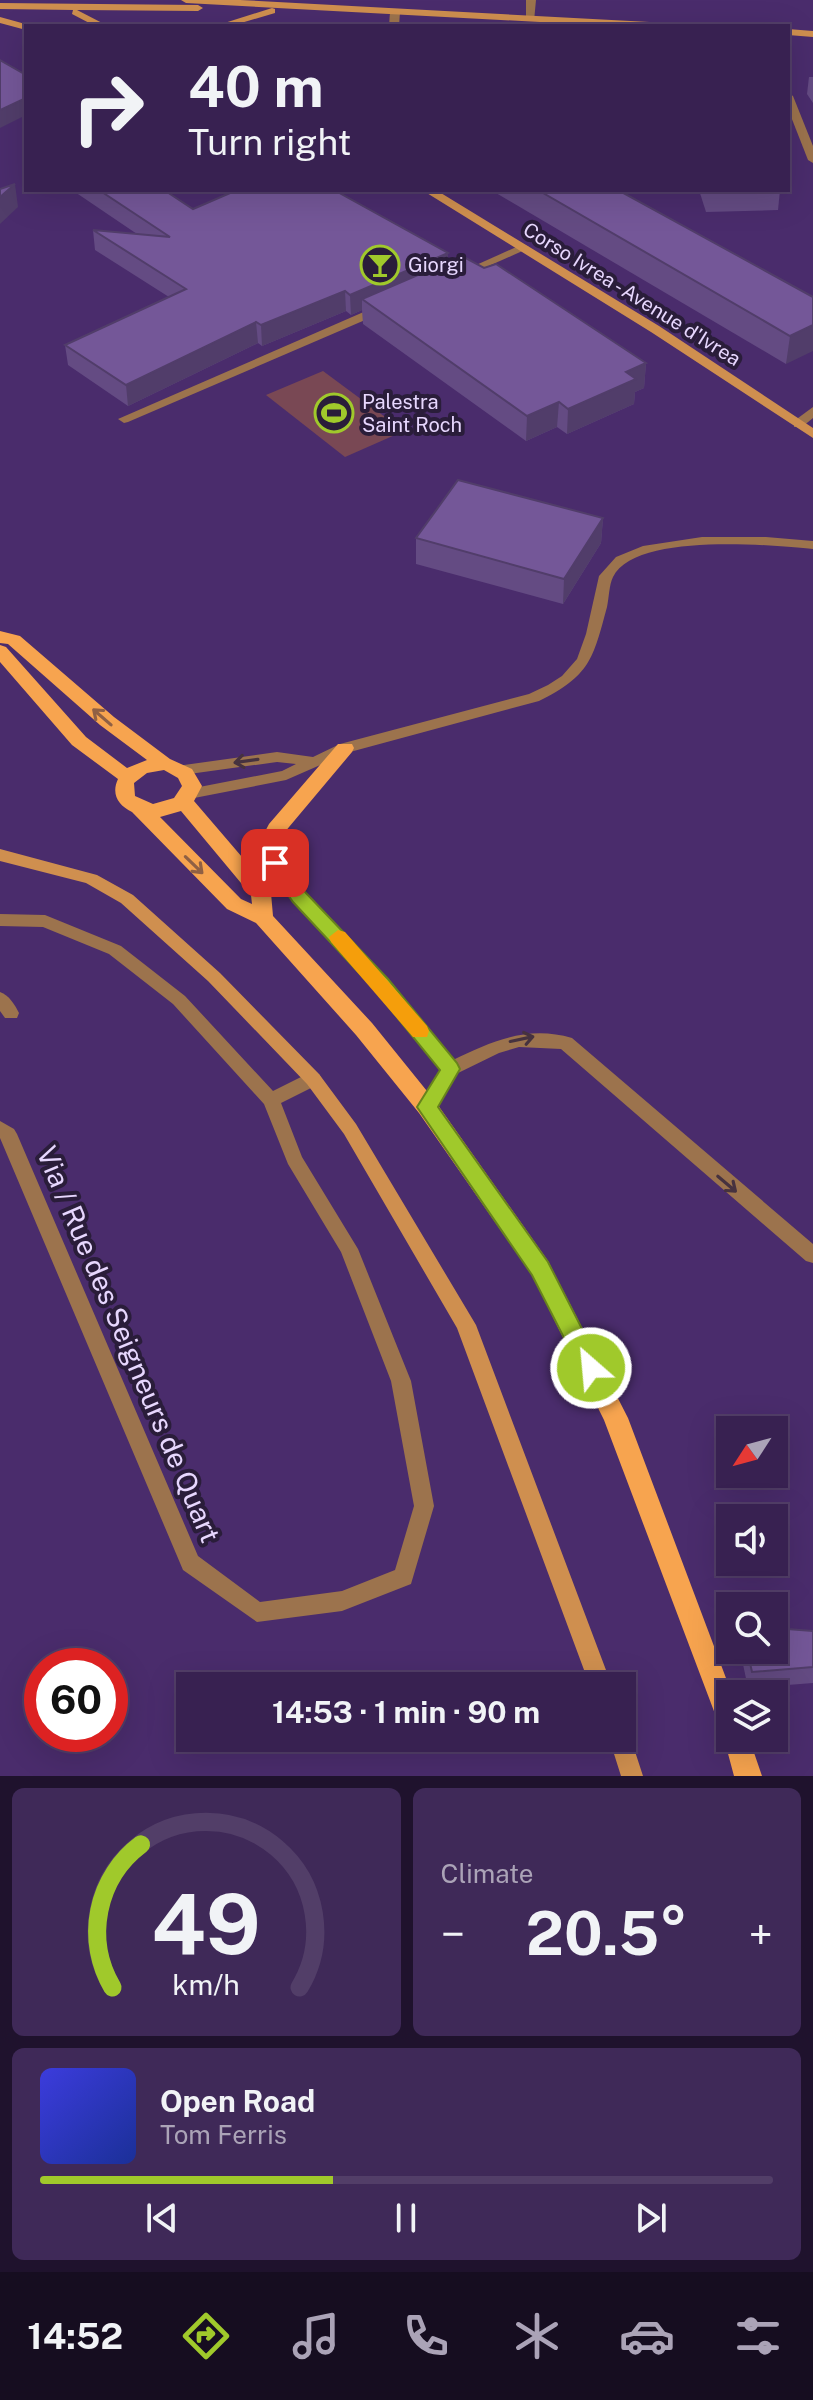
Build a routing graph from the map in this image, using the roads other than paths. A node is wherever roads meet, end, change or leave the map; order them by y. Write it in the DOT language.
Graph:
graph roads {
  1 [pos="43,0"];
  2 [pos="186,0"];
  3 [pos="531,0"];
  4 [pos="204,1"];
  5 [pos="0,6"];
  6 [pos="289,7"];
  7 [pos="70,9"];
  8 [pos="395,12"];
  9 [pos="531,19"];
  10 [pos="0,20"];
  11 [pos="99,24"];
  12 [pos="227,24"];
  13 [pos="394,24"];
  14 [pos="629,24"];
  15 [pos="24,26"];
  16 [pos="790,32"];
  17 [pos="813,34"];
  18 [pos="790,101"];
  19 [pos="813,160"];
  20 [pos="431,192"];
  21 [pos="523,247"];
  22 [pos="452,278"];
  23 [pos="395,303"];
  24 [pos="813,411"];
  25 [pos="124,419"];
  26 [pos="798,424"];
  27 [pos="813,434"];
  28 [pos="813,545"];
  29 [pos="0,637"];
  30 [pos="0,651"];
  31 [pos="345,748"];
  32 [pos="310,761"];
  33 [pos="173,767"];
  34 [pos="127,777"];
  35 [pos="186,798"];
  36 [pos="140,809"];
  37 [pos="265,849"];
  38 [pos="0,855"];
  39 [pos="250,878"];
  40 [pos="263,918"];
  41 [pos="0,920"];
  42 [pos="0,998"];
  43 [pos="11,1013"];
  44 [pos="450,1069"];
  45 [pos="313,1079"];
  46 [pos="271,1100"];
  47 [pos="427,1107"];
  48 [pos="0,1128"];
  49 [pos="813,1255"];
  50 [pos="596,1672"];
  51 [pos="716,1686"];
  52 [pos="624,1752"];
  53 [pos="740,1752"];
  54 [pos="632,1776"];
  55 [pos="748,1776"];
  1 -- 7 [label="street"];
  2 -- 4 [label="street"];
  3 -- 9 [label="street"];
  4 -- 6 [label="street"];
  5 -- 7 [label="street"];
  6 -- 7 [label="street"];
  6 -- 8 [label="street"];
  6 -- 12 [label="street"];
  7 -- 11 [label="street"];
  8 -- 9 [label="street"];
  8 -- 13 [label="street"];
  9 -- 14 [label="street"];
  10 -- 15 [label="street"];
  16 -- 17 [label="street"];
  18 -- 19 [label="street"];
  20 -- 21 [label="street, Corso Ivrea - Avenue d'Ivrea"];
  21 -- 22 [label="street"];
  21 -- 26 [label="street, Corso Ivrea - Avenue d'Ivrea"];
  23 -- 25 [label="street"];
  24 -- 26 [label="street"];
  26 -- 27 [label="street, Corso Ivrea - Avenue d'Ivrea"];
  28 -- 31 [label="street"];
  33 -- 29 [label="main road, one-way"];
  30 -- 34 [label="main road"];
  31 -- 32 [label="street"];
  31 -- 37 [label="main road"];
  32 -- 33 [label="street, one-way"];
  32 -- 35 [label="street"];
  33 -- 34 [label="main road"];
  33 -- 35 [label="main road"];
  34 -- 36 [label="main road"];
  35 -- 36 [label="main road"];
  35 -- 39 [label="main road"];
  36 -- 40 [label="main road, one-way"];
  37 -- 39 [label="main road"];
  37 -- 44 [label="street"];
  38 -- 45 [label="street"];
  39 -- 40 [label="main road"];
  40 -- 47 [label="main road"];
  41 -- 46 [label="street"];
  42 -- 43 [label="street"];
  44 -- 47 [label="street"];
  44 -- 49 [label="street, one-way"];
  45 -- 46 [label="street"];
  45 -- 50 [label="street"];
  46 -- 48 [label="street, Via / Rue des Seigneurs de Quart"];
  47 -- 51 [label="main road"];
  52 -- 54 [label="street"];
  53 -- 55 [label="main road"];
}
